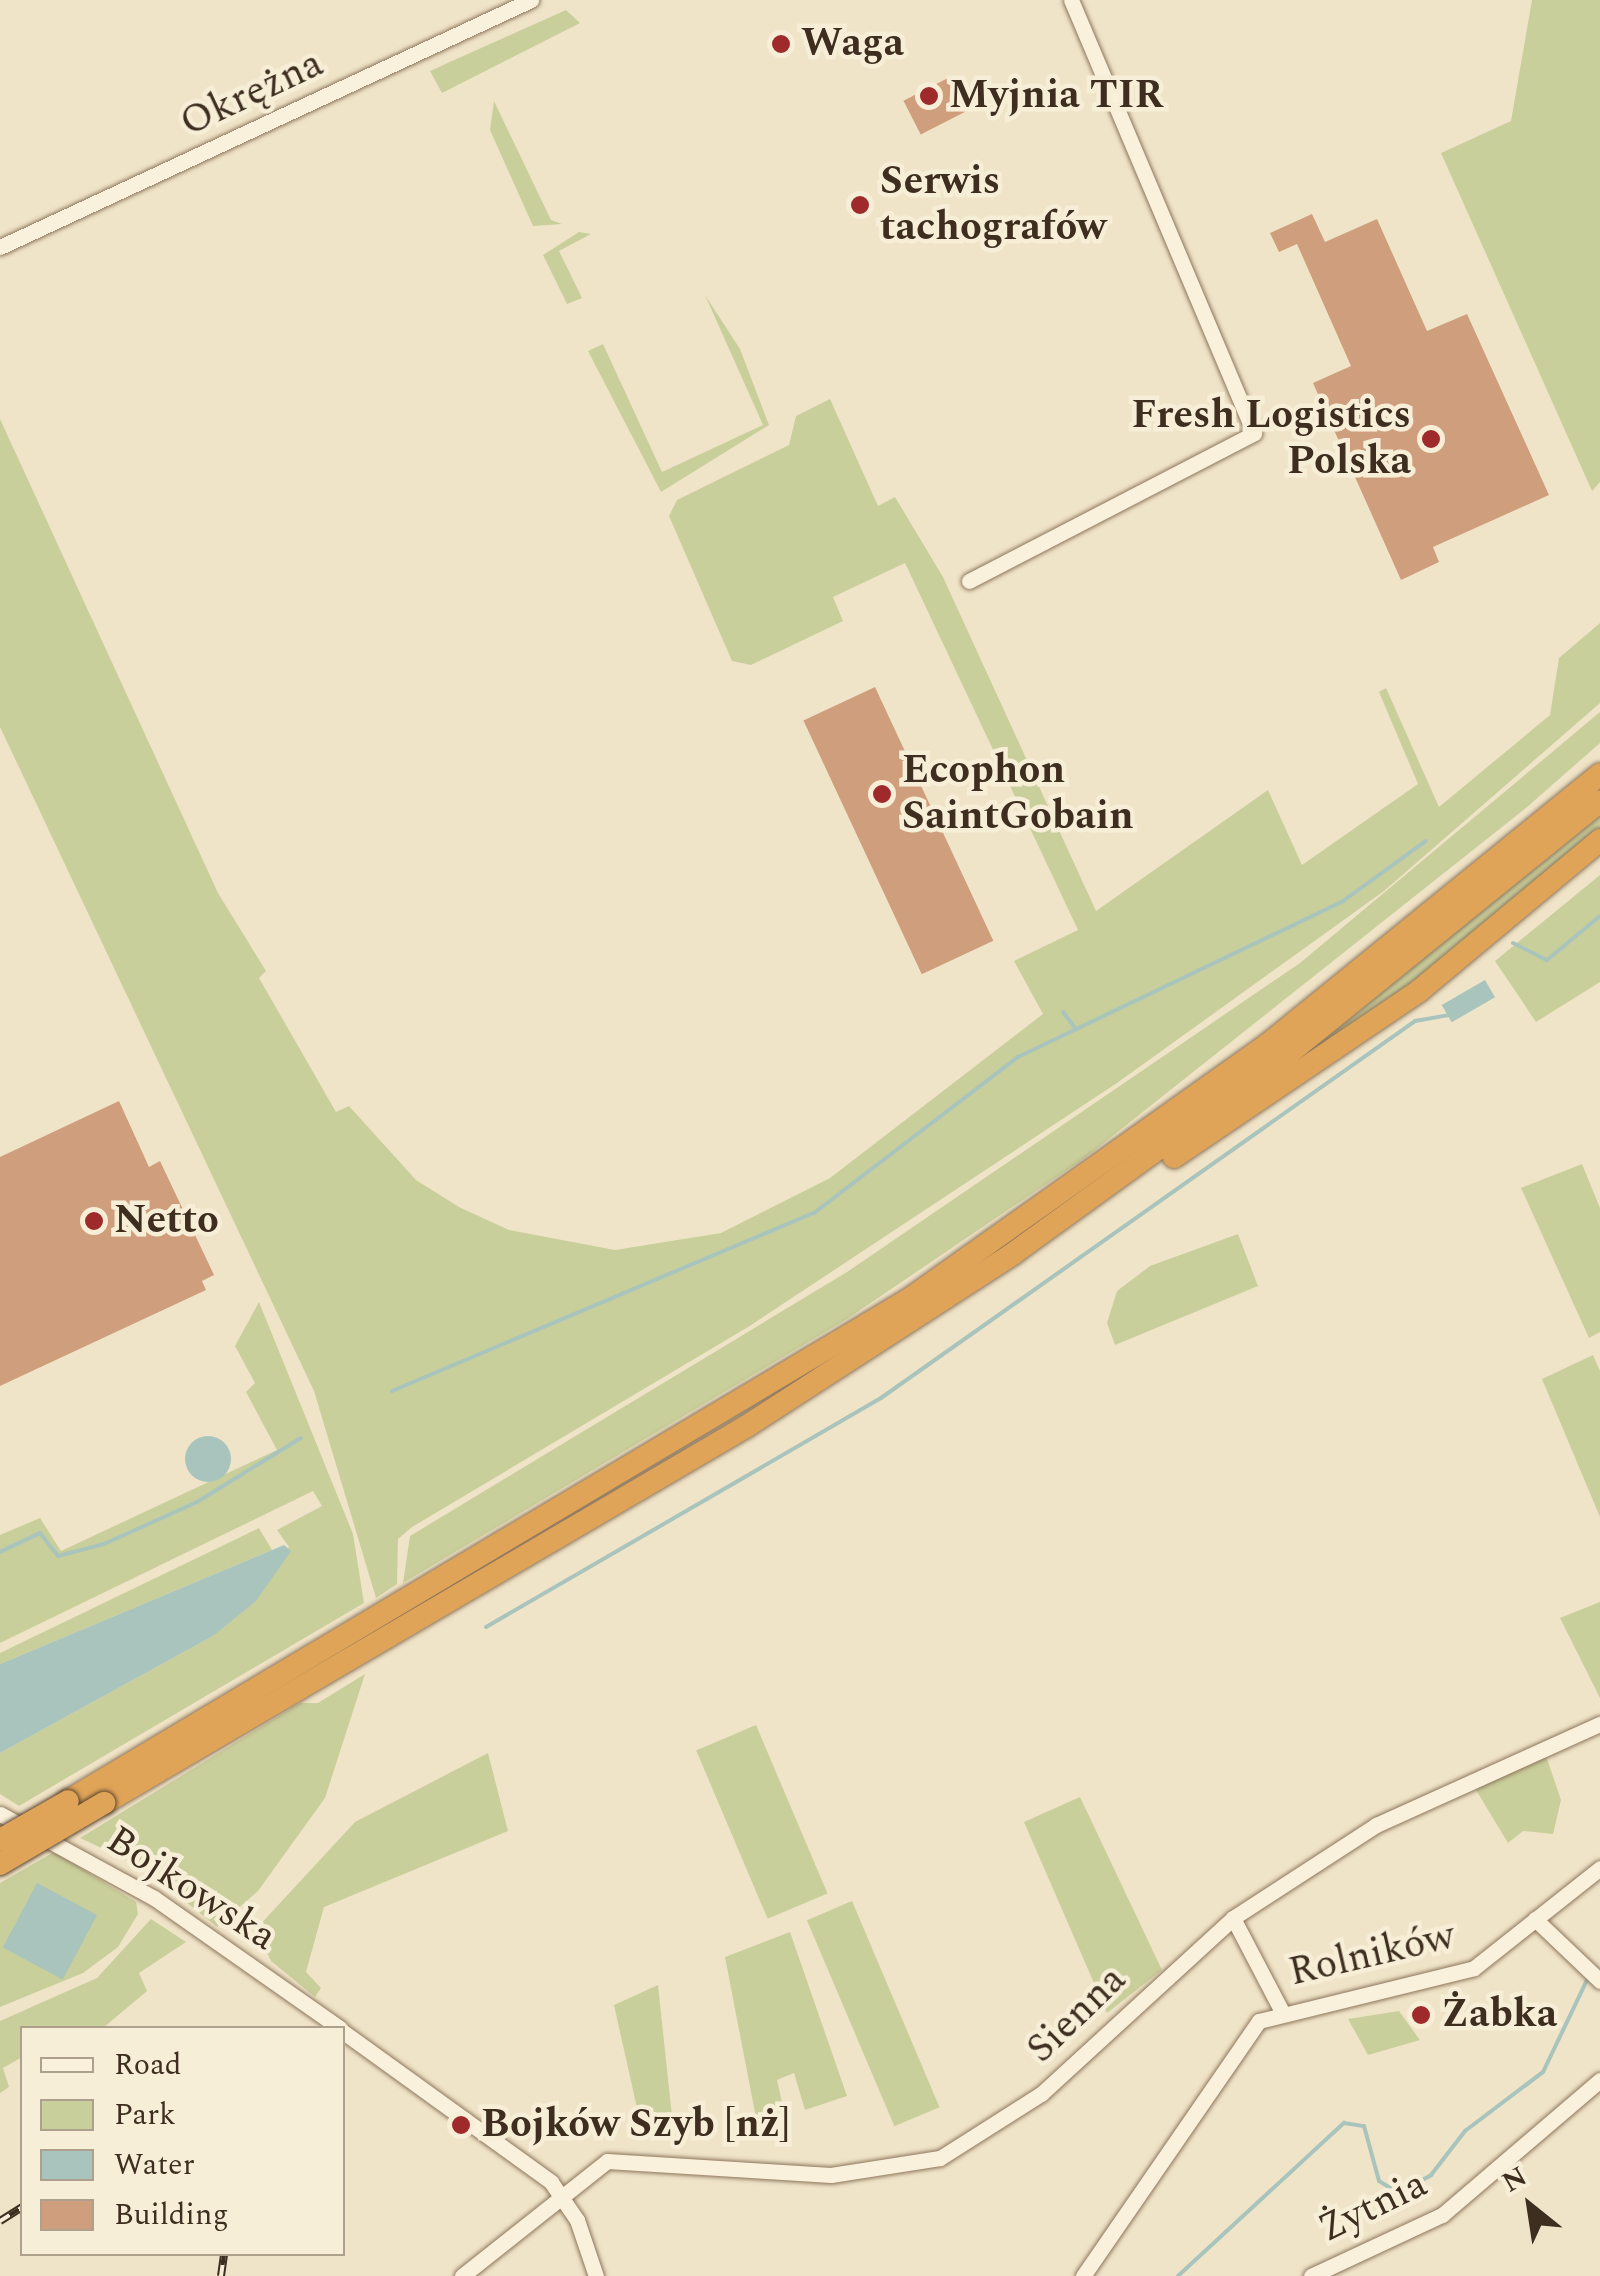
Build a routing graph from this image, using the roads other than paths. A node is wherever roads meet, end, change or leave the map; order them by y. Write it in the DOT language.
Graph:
graph roads {
  1 [pos="531,0"];
  2 [pos="1071,0"];
  3 [pos="0,247"];
  4 [pos="969,580"];
  5 [pos="1600,772"];
  6 [pos="1600,801"];
  7 [pos="1600,840"];
  8 [pos="1600,850"];
  9 [pos="1572,864"];
  10 [pos="1064,1218"];
  11 [pos="1600,1724"];
  12 [pos="0,1814"];
  13 [pos="0,1840"];
  14 [pos="0,1864"];
  15 [pos="1600,1868"];
  16 [pos="1536,1919"];
  17 [pos="1229,1921"];
  18 [pos="1594,1976"];
  19 [pos="1281,2010"];
  20 [pos="335,2026"];
  21 [pos="345,2033"];
  22 [pos="1600,2080"];
  23 [pos="566,2201"];
  24 [pos="462,2276"];
  25 [pos="596,2276"];
  26 [pos="1083,2276"];
  27 [pos="1311,2276"];
  1 -- 3 [label="street, Okrężna"];
  2 -- 4 [label="street"];
  5 -- 13 [label="highway, bridge"];
  6 -- 10 [label="highway"];
  7 -- 9 [label="highway"];
  8 -- 9 [label="highway"];
  9 -- 10 [label="highway"];
  10 -- 14 [label="highway, bridge"];
  11 -- 17 [label="street, Sienna"];
  12 -- 20 [label="street, Bojkowska"];
  15 -- 16 [label="street, Rolników"];
  16 -- 18 [label="street"];
  16 -- 19 [label="street, Rolników"];
  17 -- 19 [label="street"];
  17 -- 23 [label="street, Sienna"];
  19 -- 26 [label="street, Rolników"];
  21 -- 23 [label="street, Bojkowska"];
  22 -- 27 [label="street, Żytnia"];
  23 -- 24 [label="street, Sienna"];
  23 -- 25 [label="street"];
}
